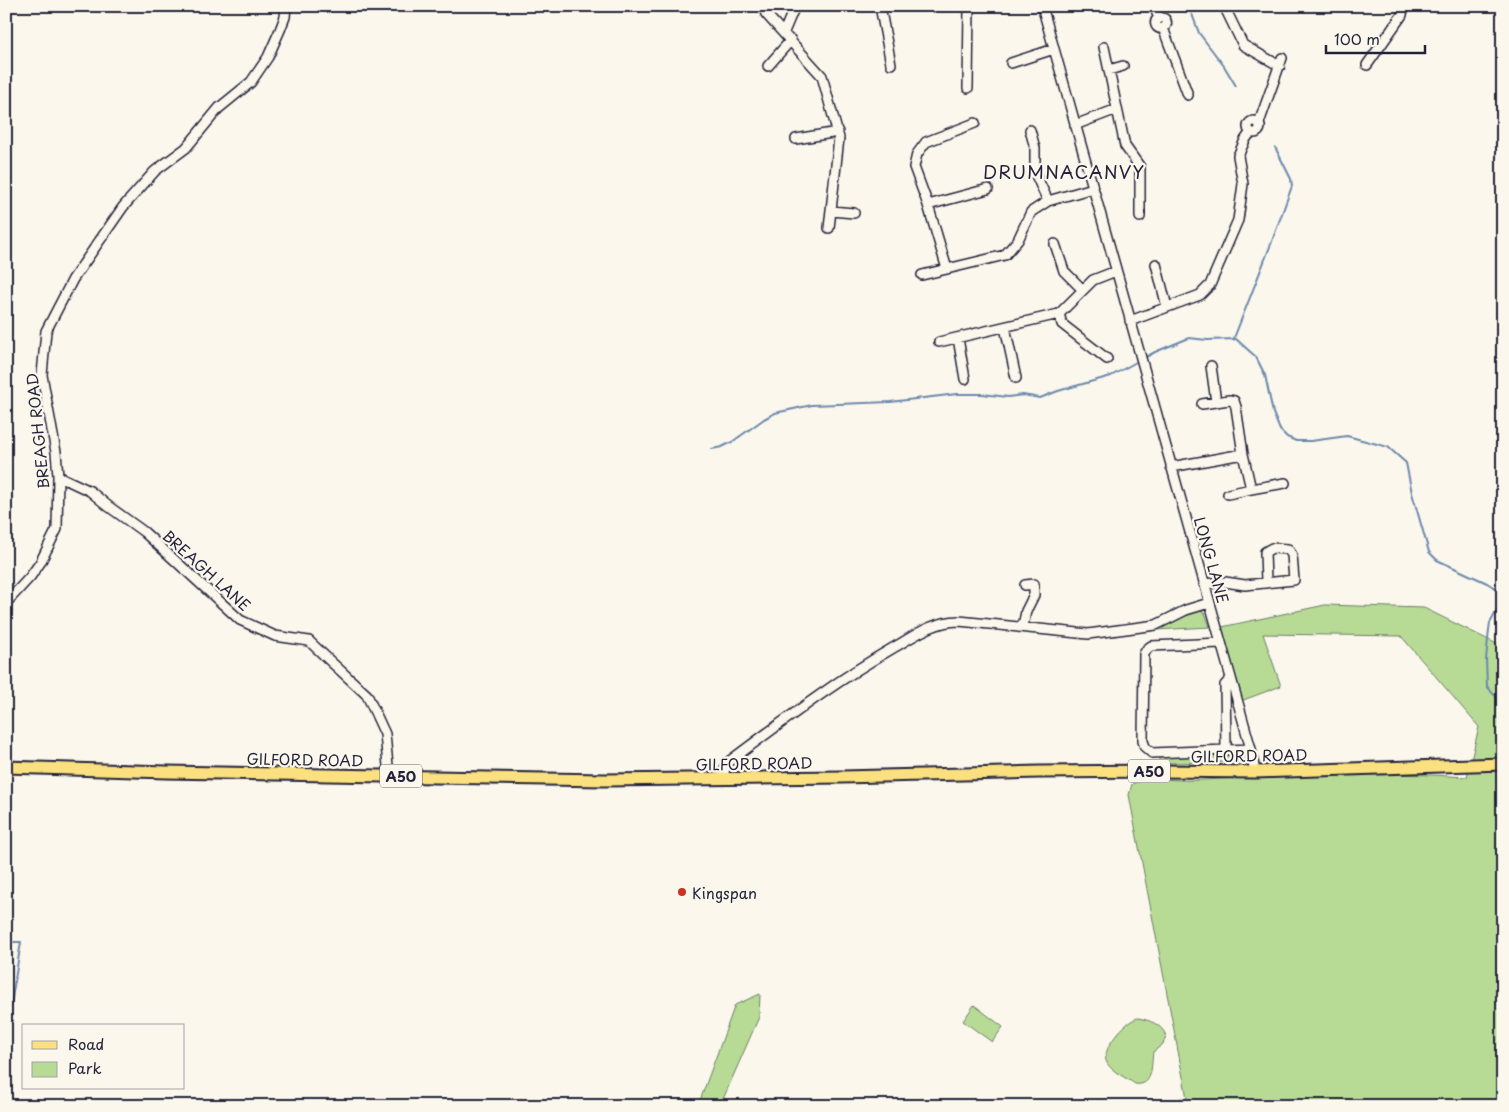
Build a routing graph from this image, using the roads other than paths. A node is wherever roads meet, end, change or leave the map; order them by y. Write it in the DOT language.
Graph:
graph roads {
  1 [pos="286,6"];
  2 [pos="763,6"];
  3 [pos="795,6"];
  4 [pos="880,6"];
  5 [pos="969,6"];
  6 [pos="1042,6"];
  7 [pos="1154,6"];
  8 [pos="1403,6"];
  9 [pos="1226,10"];
  10 [pos="784,32"];
  11 [pos="791,40"];
  12 [pos="1104,47"];
  13 [pos="1054,50"];
  14 [pos="1010,63"];
  15 [pos="890,64"];
  16 [pos="1368,65"];
  17 [pos="768,66"];
  18 [pos="1123,66"];
  19 [pos="1109,70"];
  20 [pos="968,88"];
  21 [pos="1188,95"];
  22 [pos="1118,108"];
  23 [pos="975,123"];
  24 [pos="1075,125"];
  25 [pos="1030,130"];
  26 [pos="838,132"];
  27 [pos="796,139"];
  28 [pos="1093,188"];
  29 [pos="988,189"];
  30 [pos="1048,201"];
  31 [pos="928,205"];
  32 [pos="831,211"];
  33 [pos="854,213"];
  34 [pos="1140,217"];
  35 [pos="829,228"];
  36 [pos="1055,244"];
  37 [pos="1156,264"];
  38 [pos="948,269"];
  39 [pos="1116,271"];
  40 [pos="922,275"];
  41 [pos="1083,290"];
  42 [pos="1167,308"];
  43 [pos="1059,314"];
  44 [pos="1130,321"];
  45 [pos="1005,327"];
  46 [pos="958,338"];
  47 [pos="939,342"];
  48 [pos="1107,359"];
  49 [pos="1211,366"];
  50 [pos="1016,378"];
  51 [pos="965,379"];
  52 [pos="1216,402"];
  53 [pos="1202,404"];
  54 [pos="1243,454"];
  55 [pos="1171,467"];
  56 [pos="58,476"];
  57 [pos="1285,483"];
  58 [pos="1252,489"];
  59 [pos="1228,494"];
  60 [pos="1266,582"];
  61 [pos="1033,584"];
  62 [pos="1204,584"];
  63 [pos="6,603"];
  64 [pos="1210,603"];
  65 [pos="1024,627"];
  66 [pos="1221,644"];
  67 [pos="1231,679"];
  68 [pos="1226,749"];
  69 [pos="1251,749"];
  70 [pos="1503,764"];
  71 [pos="6,767"];
  72 [pos="1255,772"];
  73 [pos="390,776"];
  74 [pos="722,778"];
  1 -- 56 [label="street, BREAGH ROAD"];
  2 -- 10 [label="street"];
  3 -- 10 [label="street"];
  4 -- 15 [label="street"];
  5 -- 20 [label="street"];
  6 -- 13 [label="street, LONG LANE"];
  7 -- 21 [label="street"];
  8 -- 16 [label="street"];
  9 -- 42 [label="street"];
  10 -- 11 [label="street"];
  11 -- 17 [label="street"];
  11 -- 26 [label="street"];
  12 -- 19 [label="street"];
  13 -- 14 [label="street"];
  13 -- 24 [label="street, LONG LANE"];
  18 -- 19 [label="street"];
  19 -- 22 [label="street"];
  22 -- 24 [label="street"];
  22 -- 34 [label="street"];
  23 -- 31 [label="street"];
  24 -- 28 [label="street, LONG LANE"];
  25 -- 30 [label="street"];
  26 -- 27 [label="street"];
  26 -- 32 [label="street"];
  28 -- 30 [label="street"];
  28 -- 39 [label="street, LONG LANE"];
  29 -- 31 [label="street"];
  30 -- 38 [label="street"];
  31 -- 38 [label="street"];
  32 -- 33 [label="street"];
  32 -- 35 [label="street"];
  36 -- 41 [label="street"];
  37 -- 42 [label="street"];
  38 -- 40 [label="street"];
  39 -- 41 [label="street"];
  39 -- 44 [label="street, LONG LANE"];
  41 -- 43 [label="street"];
  42 -- 44 [label="street"];
  43 -- 45 [label="street"];
  43 -- 48 [label="street"];
  44 -- 55 [label="street, LONG LANE"];
  45 -- 46 [label="street"];
  45 -- 50 [label="street"];
  46 -- 47 [label="street"];
  46 -- 51 [label="street"];
  49 -- 52 [label="street"];
  52 -- 53 [label="street"];
  52 -- 54 [label="street"];
  54 -- 55 [label="street"];
  54 -- 58 [label="street"];
  55 -- 62 [label="street, LONG LANE"];
  56 -- 63 [label="street, BREAGH ROAD"];
  56 -- 73 [label="street, BREAGH LANE"];
  57 -- 58 [label="street"];
  58 -- 59 [label="street"];
  60 -- 60 [label="street"];
  60 -- 62 [label="street"];
  61 -- 65 [label="street"];
  62 -- 64 [label="street, LONG LANE"];
  64 -- 65 [label="street"];
  64 -- 66 [label="street, LONG LANE"];
  65 -- 74 [label="street"];
  66 -- 67 [label="street, LONG LANE"];
  66 -- 68 [label="street"];
  67 -- 68 [label="street"];
  67 -- 69 [label="street, LONG LANE"];
  68 -- 69 [label="street"];
  69 -- 72 [label="street, LONG LANE"];
  70 -- 72 [label="main road, GILFORD ROAD / A50"];
  71 -- 73 [label="main road, GILFORD ROAD / A50"];
  72 -- 74 [label="main road, GILFORD ROAD / A50"];
  73 -- 74 [label="main road, GILFORD ROAD / A50"];
}
